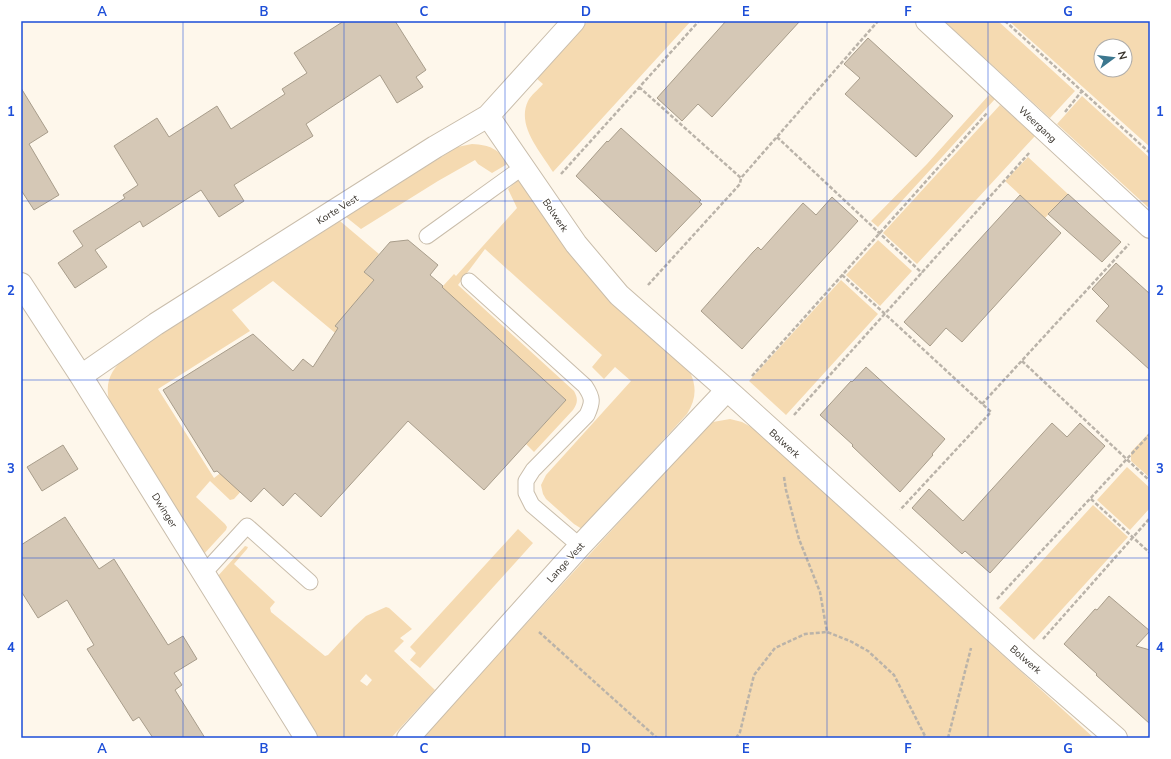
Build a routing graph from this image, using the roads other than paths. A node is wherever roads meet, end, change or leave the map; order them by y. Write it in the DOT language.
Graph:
graph roads {
  1 [pos="574,21"];
  2 [pos="927,21"];
  3 [pos="488,116"];
  4 [pos="523,167"];
  5 [pos="1148,226"];
  6 [pos="427,236"];
  7 [pos="469,281"];
  8 [pos="21,284"];
  9 [pos="81,376"];
  10 [pos="730,393"];
  11 [pos="580,546"];
  12 [pos="204,574"];
  13 [pos="310,582"];
  14 [pos="306,738"];
  15 [pos="408,738"];
  16 [pos="1116,738"];
  1 -- 3 [label="street, Korte Vest"];
  2 -- 5 [label="street, Weergang"];
  3 -- 4 [label="street, Bolwerk"];
  3 -- 9 [label="street, Korte Vest"];
  4 -- 6 [label="lane"];
  4 -- 10 [label="street, Bolwerk"];
  7 -- 11 [label="lane"];
  8 -- 9 [label="street, Dwinger"];
  9 -- 12 [label="street, Dwinger"];
  10 -- 11 [label="street, Lange Vest"];
  10 -- 16 [label="street, Bolwerk"];
  11 -- 15 [label="street, Lange Vest"];
  12 -- 13 [label="lane"];
  12 -- 14 [label="street, Dwinger"];
}
